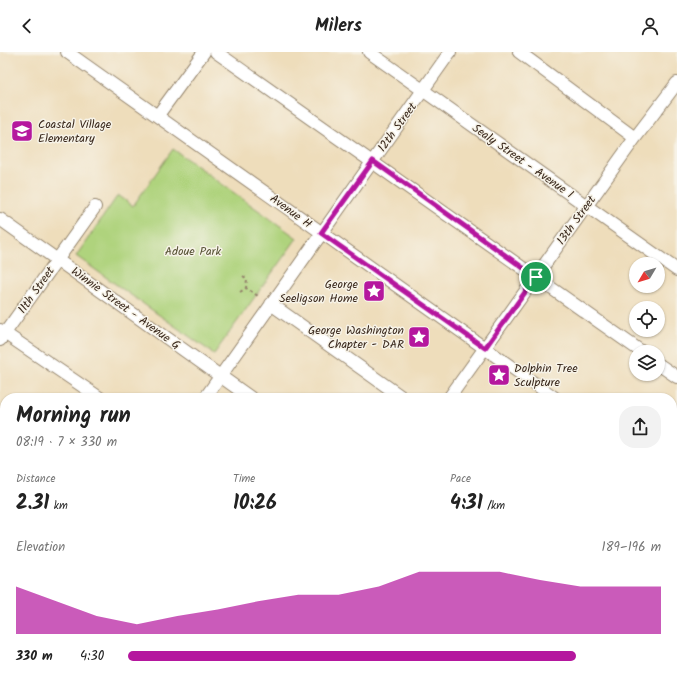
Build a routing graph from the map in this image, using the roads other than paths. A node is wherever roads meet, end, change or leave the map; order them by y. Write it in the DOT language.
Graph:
graph roads {
  1 [pos="67,52"];
  2 [pos="204,52"];
  3 [pos="216,52"];
  4 [pos="369,52"];
  5 [pos="450,52"];
  6 [pos="519,52"];
  7 [pos="677,83"];
  8 [pos="423,90"];
  9 [pos="158,116"];
  10 [pos="635,138"];
  11 [pos="373,161"];
  12 [pos="95,206"];
  13 [pos="586,206"];
  14 [pos="0,219"];
  15 [pos="321,233"];
  16 [pos="57,259"];
  17 [pos="677,270"];
  18 [pos="536,277"];
  19 [pos="271,304"];
  20 [pos="2,334"];
  21 [pos="632,345"];
  22 [pos="485,348"];
  23 [pos="665,369"];
  24 [pos="220,376"];
  25 [pos="677,377"];
  26 [pos="92,393"];
  27 [pos="208,393"];
  28 [pos="244,393"];
  29 [pos="396,393"];
  30 [pos="453,393"];
  31 [pos="548,393"];
  1 -- 9 [label="street, Avenue H"];
  2 -- 9 [label="street"];
  3 -- 11 [label="street"];
  4 -- 8 [label="street, Sealy Street - Avenue I"];
  5 -- 8 [label="street, 12th Street"];
  6 -- 10 [label="street"];
  7 -- 10 [label="street, 13th Street"];
  8 -- 11 [label="street, 12th Street"];
  8 -- 13 [label="street, Sealy Street - Avenue I"];
  9 -- 15 [label="street, Avenue H"];
  10 -- 13 [label="street, 13th Street"];
  11 -- 15 [label="street, 12th Street"];
  11 -- 18 [label="street"];
  12 -- 16 [label="street, 11th Street"];
  13 -- 17 [label="street, Sealy Street - Avenue I"];
  13 -- 18 [label="street, 13th Street"];
  14 -- 16 [label="street, Winnie Street - Avenue G"];
  15 -- 19 [label="street, 12th Street"];
  15 -- 22 [label="street, Avenue H"];
  16 -- 20 [label="street, 11th Street"];
  16 -- 24 [label="street, Winnie Street - Avenue G"];
  18 -- 21 [label="street"];
  18 -- 22 [label="street, 13th Street"];
  19 -- 24 [label="street, 12th Street"];
  19 -- 29 [label="street"];
  20 -- 26 [label="street"];
  22 -- 30 [label="street, 13th Street"];
  22 -- 31 [label="street, Avenue H"];
  23 -- 25 [label="street"];
  24 -- 27 [label="street, 12th Street"];
  24 -- 28 [label="street, Winnie Street - Avenue G"];
}
